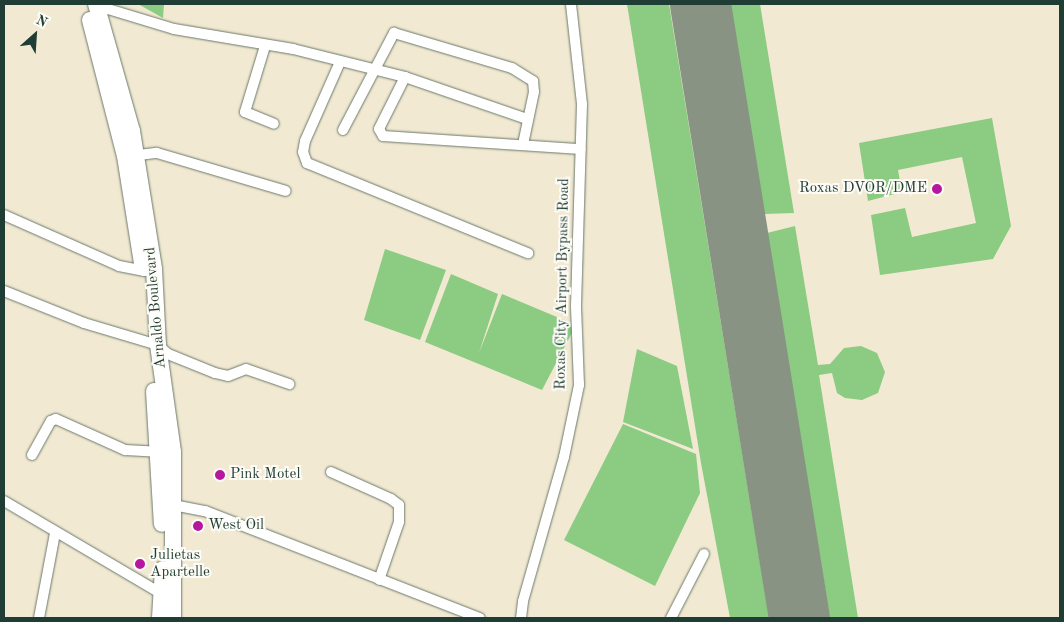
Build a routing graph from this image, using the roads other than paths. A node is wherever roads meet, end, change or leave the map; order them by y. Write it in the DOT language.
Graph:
graph roads {
  1 [pos="571,4"];
  2 [pos="93,6"];
  3 [pos="265,46"];
  4 [pos="340,62"];
  5 [pos="372,71"];
  6 [pos="406,77"];
  7 [pos="527,119"];
  8 [pos="274,124"];
  9 [pos="344,130"];
  10 [pos="523,144"];
  11 [pos="580,149"];
  12 [pos="131,156"];
  13 [pos="286,191"];
  14 [pos="4,215"];
  15 [pos="528,253"];
  16 [pos="149,270"];
  17 [pos="4,291"];
  18 [pos="154,344"];
  19 [pos="289,384"];
  20 [pos="166,452"];
  21 [pos="32,455"];
  22 [pos="331,472"];
  23 [pos="4,501"];
  24 [pos="168,504"];
  25 [pos="55,533"];
  26 [pos="704,554"];
  27 [pos="379,580"];
  28 [pos="169,598"];
  29 [pos="39,618"];
  30 [pos="160,618"];
  31 [pos="173,618"];
  32 [pos="480,618"];
  33 [pos="522,618"];
  34 [pos="672,618"];
  1 -- 11 [label="street, Roxas City Airport Bypass Road"];
  2 -- 3 [label="street"];
  2 -- 12 [label="highway, Arnaldo Boulevard"];
  3 -- 4 [label="street"];
  3 -- 8 [label="street"];
  4 -- 5 [label="street"];
  4 -- 15 [label="street"];
  5 -- 6 [label="street"];
  5 -- 7 [label="street"];
  5 -- 9 [label="street"];
  6 -- 7 [label="street"];
  6 -- 10 [label="street"];
  7 -- 10 [label="street"];
  10 -- 11 [label="street"];
  11 -- 33 [label="street, Roxas City Airport Bypass Road"];
  12 -- 13 [label="street"];
  12 -- 16 [label="highway, Arnaldo Boulevard"];
  14 -- 16 [label="street"];
  16 -- 18 [label="highway, Arnaldo Boulevard"];
  17 -- 18 [label="street"];
  18 -- 19 [label="street"];
  18 -- 20 [label="highway, Arnaldo Boulevard"];
  20 -- 21 [label="street"];
  20 -- 24 [label="highway, Arnaldo Boulevard"];
  22 -- 27 [label="street"];
  23 -- 25 [label="street"];
  24 -- 27 [label="street"];
  24 -- 28 [label="highway, Arnaldo Boulevard"];
  25 -- 28 [label="street"];
  25 -- 29 [label="street"];
  26 -- 34 [label="street"];
  27 -- 32 [label="street"];
  28 -- 30 [label="highway, Arnaldo Boulevard"];
  28 -- 31 [label="highway, Arnaldo Boulevard"];
}
